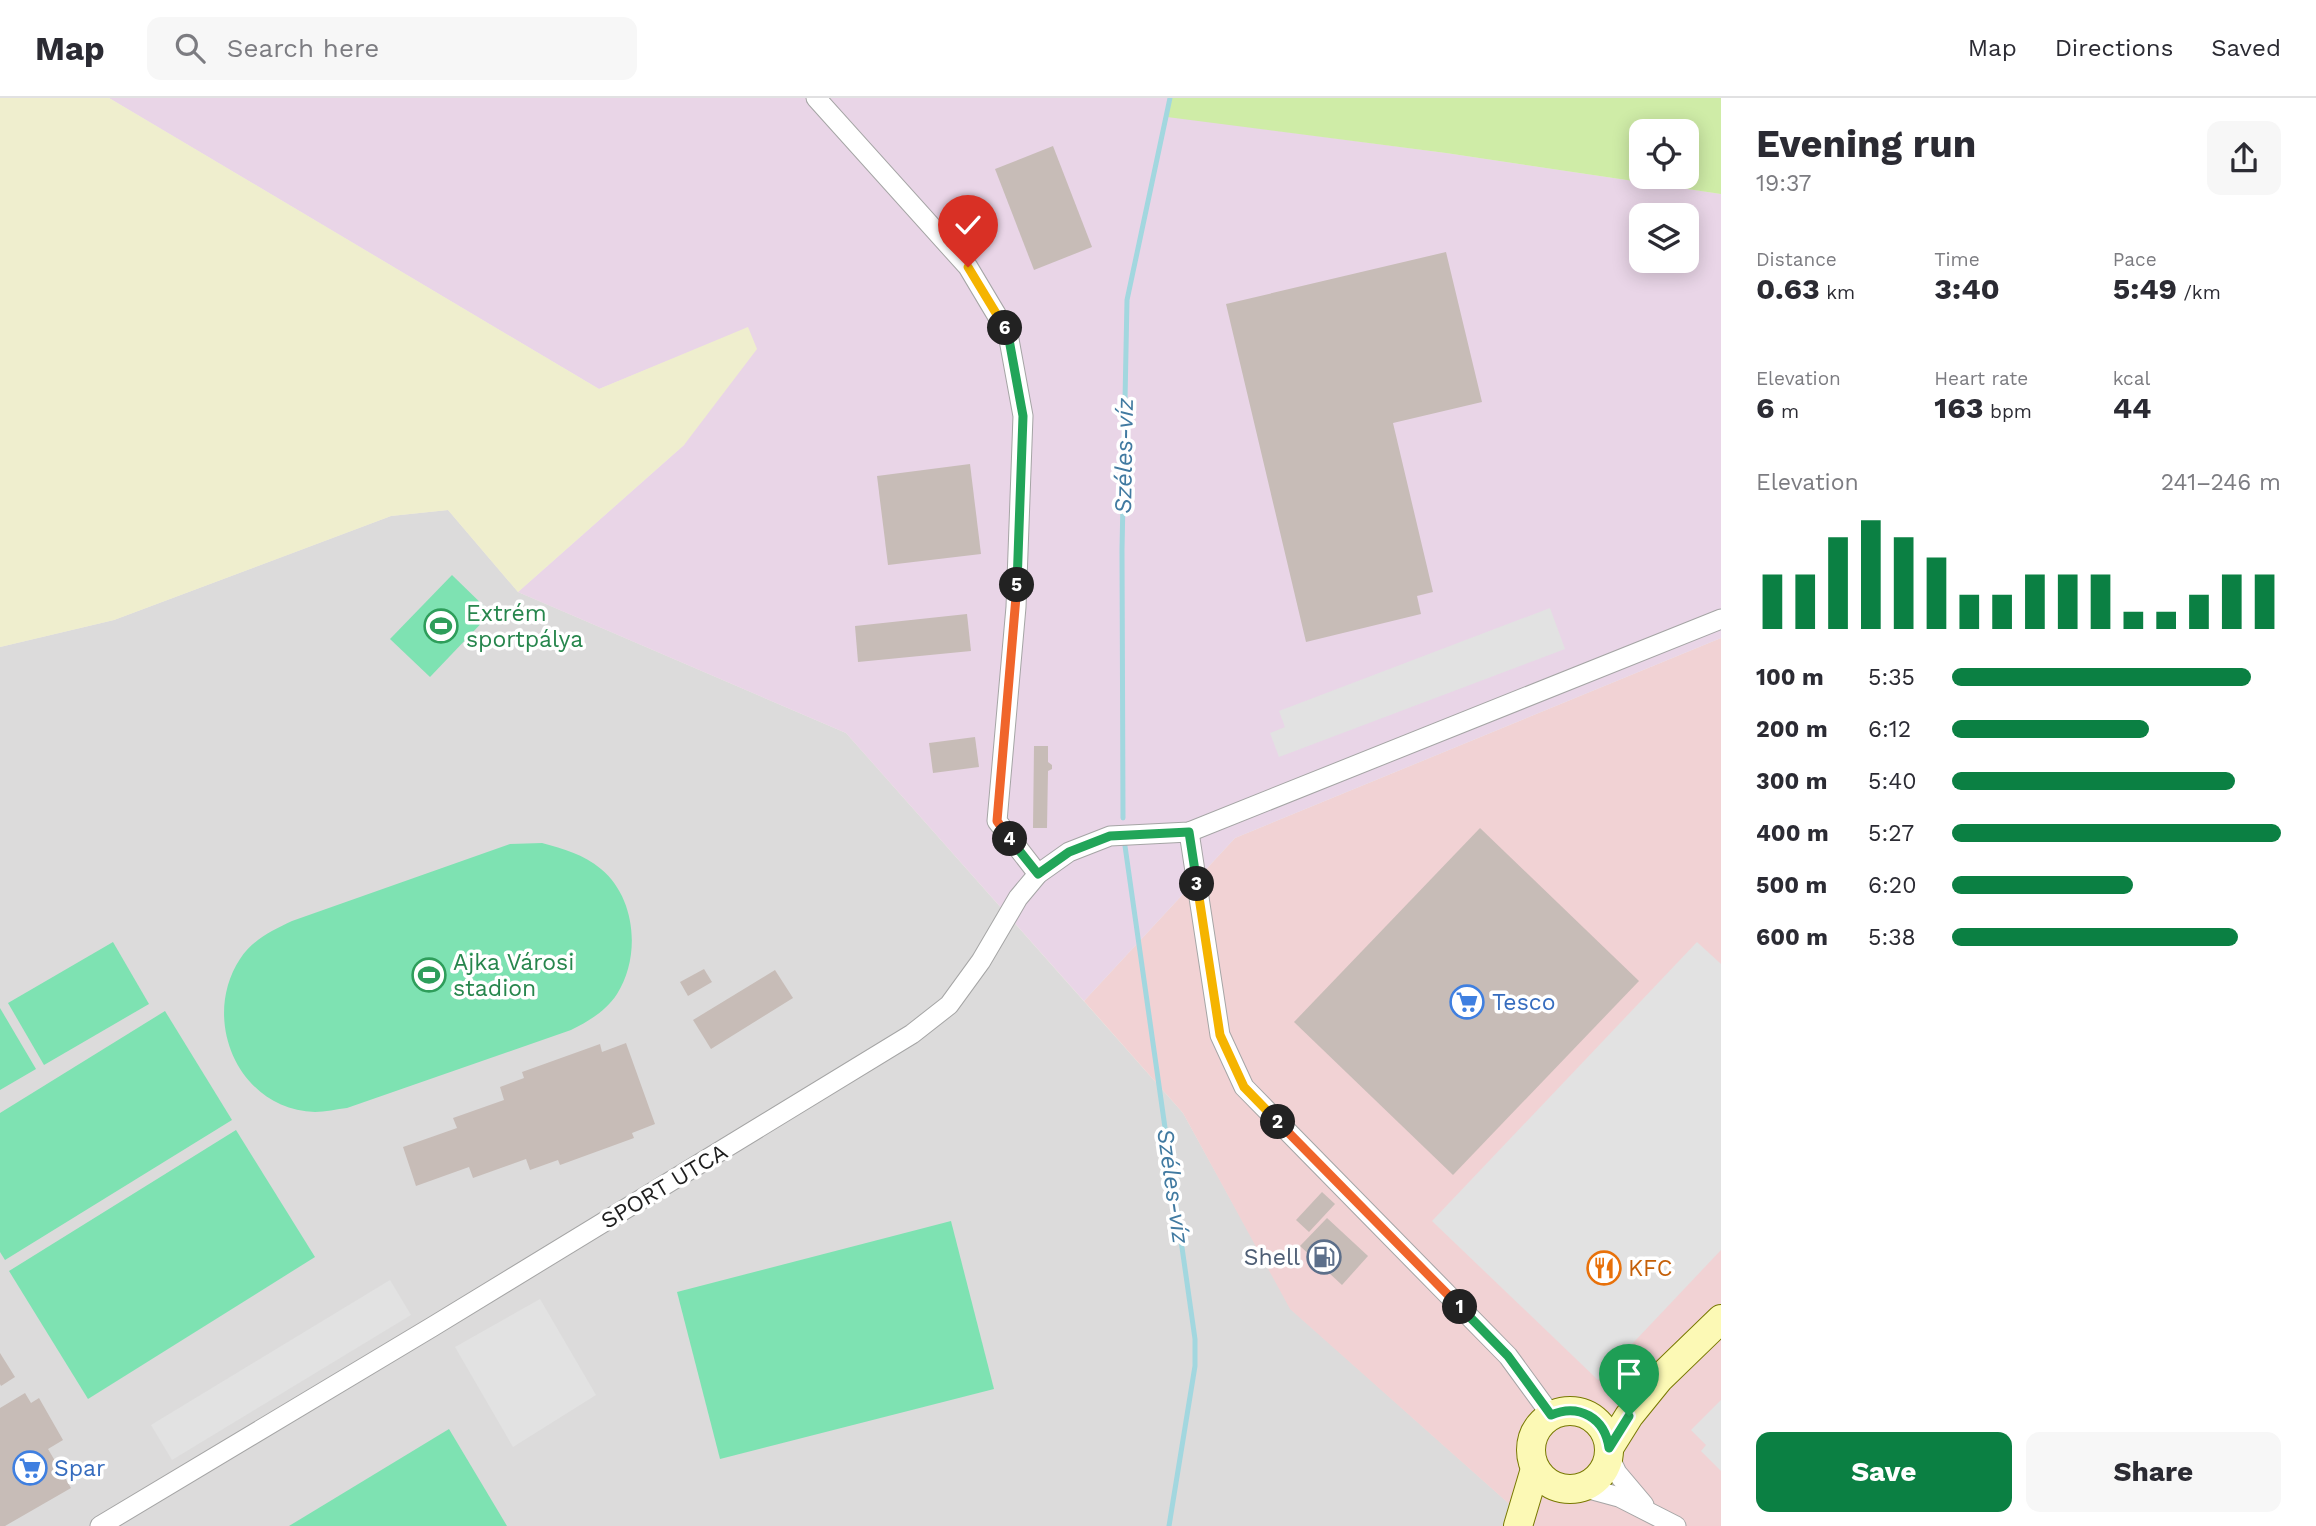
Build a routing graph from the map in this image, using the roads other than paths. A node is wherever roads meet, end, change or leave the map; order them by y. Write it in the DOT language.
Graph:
graph roads {
  1 [pos="816,98"];
  2 [pos="1721,619"];
  3 [pos="1189,832"];
  4 [pos="1038,874"];
  5 [pos="1721,1319"];
  6 [pos="1659,1379"];
  7 [pos="1583,1412"];
  8 [pos="1551,1415"];
  9 [pos="1609,1452"];
  10 [pos="1535,1469"];
  11 [pos="1576,1488"];
  12 [pos="1650,1511"];
  13 [pos="100,1526"];
  14 [pos="1518,1526"];
  15 [pos="1525,1526"];
  16 [pos="1676,1526"];
  1 -- 4 [label="street"];
  2 -- 3 [label="street, SPORT UTCA"];
  3 -- 4 [label="street, SPORT UTCA"];
  3 -- 8 [label="street"];
  4 -- 13 [label="street, SPORT UTCA"];
  5 -- 6 [label="main road"];
  6 -- 7 [label="main road"];
  6 -- 9 [label="main road"];
  7 -- 8 [label="main road"];
  7 -- 9 [label="main road"];
  8 -- 10 [label="main road"];
  9 -- 11 [label="main road"];
  9 -- 12 [label="street"];
  10 -- 11 [label="main road"];
  10 -- 14 [label="main road"];
  11 -- 12 [label="street"];
  11 -- 15 [label="main road"];
  12 -- 16 [label="street"];
}
